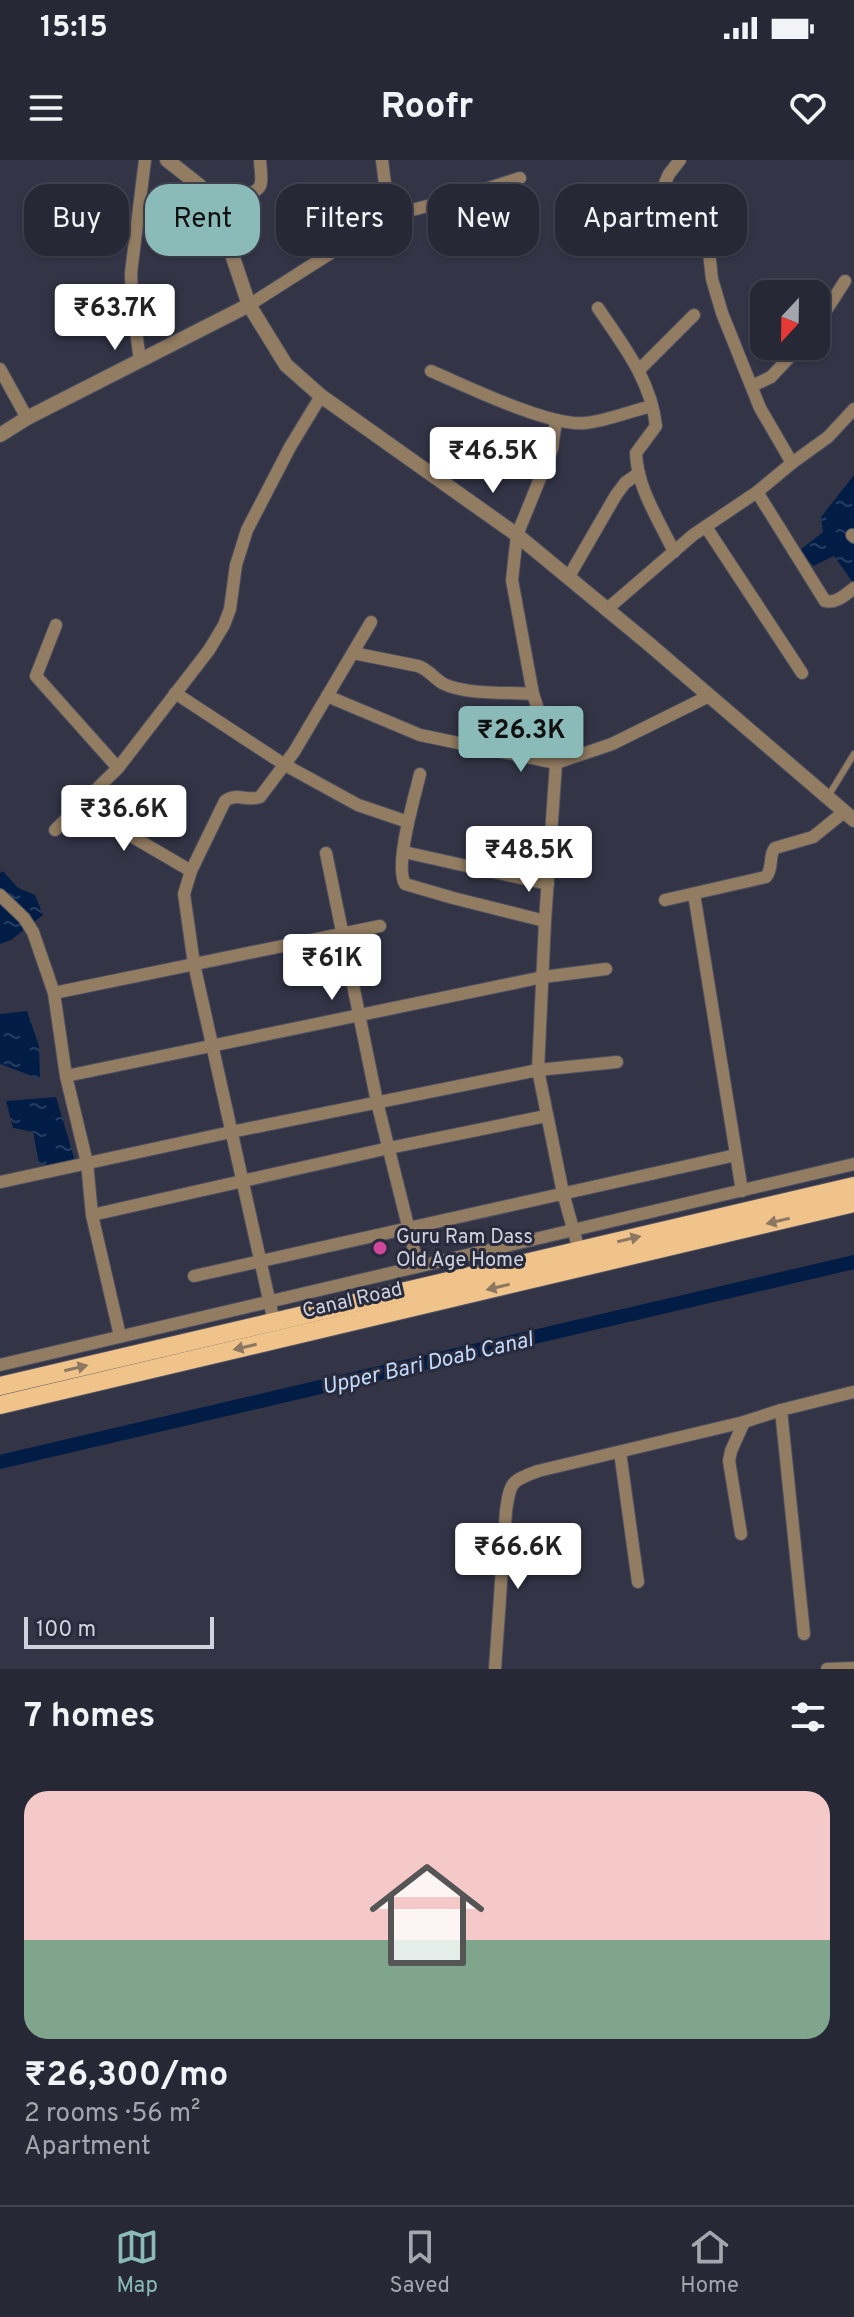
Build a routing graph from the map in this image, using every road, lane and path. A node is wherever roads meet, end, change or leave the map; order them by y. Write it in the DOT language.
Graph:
graph roads {
  1 [pos="145,160"];
  2 [pos="167,160"];
  3 [pos="260,160"];
  4 [pos="382,160"];
  5 [pos="680,160"];
  6 [pos="520,178"];
  7 [pos="197,184"];
  8 [pos="385,184"];
  9 [pos="260,186"];
  10 [pos="412,210"];
  11 [pos="232,256"];
  12 [pos="326,256"];
  13 [pos="845,281"];
  14 [pos="830,304"];
  15 [pos="249,305"];
  16 [pos="598,308"];
  17 [pos="694,315"];
  18 [pos="787,360"];
  19 [pos="140,361"];
  20 [pos="0,369"];
  21 [pos="639,370"];
  22 [pos="431,371"];
  23 [pos="752,386"];
  24 [pos="321,396"];
  25 [pos="652,406"];
  26 [pos="854,409"];
  27 [pos="27,418"];
  28 [pos="556,420"];
  29 [pos="0,435"];
  30 [pos="792,463"];
  31 [pos="639,473"];
  32 [pos="757,492"];
  33 [pos="706,527"];
  34 [pos="517,535"];
  35 [pos="674,552"];
  36 [pos="568,578"];
  37 [pos="854,588"];
  38 [pos="606,610"];
  39 [pos="371,622"];
  40 [pos="56,625"];
  41 [pos="353,653"];
  42 [pos="802,673"];
  43 [pos="175,693"];
  44 [pos="533,694"];
  45 [pos="327,696"];
  46 [pos="709,696"];
  47 [pos="854,754"];
  48 [pos="556,763"];
  49 [pos="285,765"];
  50 [pos="118,768"];
  51 [pos="420,774"];
  52 [pos="827,798"];
  53 [pos="80,806"];
  54 [pos="849,816"];
  55 [pos="408,822"];
  56 [pos="55,830"];
  57 [pos="404,852"];
  58 [pos="326,853"];
  59 [pos="191,871"];
  60 [pos="548,884"];
  61 [pos="694,894"];
  62 [pos="0,895"];
  63 [pos="665,900"];
  64 [pos="545,921"];
  65 [pos="380,926"];
  66 [pos="343,933"];
  67 [pos="194,964"];
  68 [pos="606,969"];
  69 [pos="543,977"];
  70 [pos="54,993"];
  71 [pos="360,1015"];
  72 [pos="212,1045"];
  73 [pos="617,1062"];
  74 [pos="538,1070"];
  75 [pos="66,1076"];
  76 [pos="377,1102"];
  77 [pos="546,1116"];
  78 [pos="231,1132"];
  79 [pos="389,1148"];
  80 [pos="736,1155"];
  81 [pos="87,1163"];
  82 [pos="854,1164"];
  83 [pos="242,1181"];
  84 [pos="1,1182"];
  85 [pos="854,1186"];
  86 [pos="742,1191"];
  87 [pos="563,1193"];
  88 [pos="854,1203"];
  89 [pos="92,1215"];
  90 [pos="409,1228"];
  91 [pos="572,1230"];
  92 [pos="579,1250"];
  93 [pos="260,1261"];
  94 [pos="418,1266"];
  95 [pos="194,1276"];
  96 [pos="269,1300"];
  97 [pos="274,1322"];
  98 [pos="120,1336"];
  99 [pos="0,1365"];
  100 [pos="0,1386"];
  101 [pos="853,1392"];
  102 [pos="0,1405"];
  103 [pos="854,1406"];
  104 [pos="781,1410"];
  105 [pos="744,1422"];
  106 [pos="620,1452"];
  107 [pos="741,1534"];
  108 [pos="638,1582"];
  109 [pos="804,1634"];
  110 [pos="854,1668"];
  111 [pos="495,1669"];
  112 [pos="827,1669"];
  1 -- 19 [label="street"];
  2 -- 7 [label="street"];
  3 -- 9 [label="street"];
  4 -- 8 [label="street"];
  5 -- 23 [label="street"];
  6 -- 10 [label="street"];
  11 -- 15 [label="street"];
  12 -- 15 [label="street"];
  13 -- 14 [label="street"];
  15 -- 19 [label="street"];
  15 -- 24 [label="street"];
  16 -- 21 [label="street"];
  17 -- 21 [label="street"];
  18 -- 23 [label="street"];
  19 -- 27 [label="street"];
  20 -- 27 [label="street"];
  21 -- 25 [label="street"];
  22 -- 28 [label="street"];
  23 -- 30 [label="street"];
  24 -- 34 [label="street"];
  24 -- 43 [label="street"];
  25 -- 28 [label="street"];
  25 -- 31 [label="street"];
  26 -- 30 [label="street"];
  27 -- 29 [label="street"];
  28 -- 34 [label="street"];
  30 -- 32 [label="street"];
  31 -- 35 [label="street"];
  31 -- 36 [label="street"];
  32 -- 33 [label="street"];
  32 -- 37 [label="street"];
  33 -- 35 [label="street"];
  33 -- 42 [label="street"];
  34 -- 36 [label="street"];
  34 -- 44 [label="street"];
  35 -- 38 [label="street"];
  36 -- 38 [label="street"];
  38 -- 46 [label="street"];
  39 -- 41 [label="street"];
  40 -- 50 [label="street"];
  41 -- 44 [label="street"];
  41 -- 45 [label="street"];
  43 -- 49 [label="street"];
  43 -- 50 [label="street"];
  44 -- 48 [label="street"];
  45 -- 48 [label="street"];
  45 -- 49 [label="street"];
  46 -- 48 [label="street"];
  46 -- 52 [label="street"];
  47 -- 52 [label="lane"];
  48 -- 60 [label="street"];
  49 -- 55 [label="street"];
  49 -- 59 [label="street"];
  50 -- 53 [label="street"];
  51 -- 55 [label="street"];
  52 -- 54 [label="street"];
  53 -- 56 [label="street"];
  53 -- 59 [label="street"];
  54 -- 61 [label="street"];
  55 -- 57 [label="street"];
  57 -- 60 [label="street"];
  57 -- 64 [label="street"];
  58 -- 66 [label="street"];
  59 -- 67 [label="street"];
  60 -- 64 [label="street"];
  61 -- 63 [label="street"];
  61 -- 80 [label="street"];
  62 -- 70 [label="street"];
  64 -- 69 [label="street"];
  65 -- 66 [label="street"];
  66 -- 67 [label="street"];
  66 -- 71 [label="street"];
  67 -- 70 [label="street"];
  67 -- 72 [label="street"];
  68 -- 69 [label="street"];
  69 -- 71 [label="street"];
  69 -- 74 [label="street"];
  70 -- 75 [label="street"];
  71 -- 72 [label="street"];
  71 -- 76 [label="street"];
  72 -- 75 [label="street"];
  72 -- 78 [label="street"];
  73 -- 74 [label="street"];
  74 -- 76 [label="street"];
  74 -- 77 [label="street"];
  75 -- 81 [label="street"];
  76 -- 78 [label="street"];
  76 -- 79 [label="street"];
  77 -- 79 [label="street"];
  77 -- 87 [label="street"];
  78 -- 81 [label="street"];
  78 -- 83 [label="street"];
  79 -- 83 [label="street"];
  79 -- 90 [label="street"];
  80 -- 86 [label="street"];
  80 -- 87 [label="street"];
  81 -- 84 [label="street"];
  81 -- 89 [label="street"];
  82 -- 86 [label="street"];
  83 -- 89 [label="street"];
  83 -- 93 [label="street"];
  92 -- 85 [label="main road, Canal Road, one-way"];
  86 -- 91 [label="street"];
  87 -- 90 [label="street"];
  87 -- 91 [label="street"];
  88 -- 102 [label="main road, Canal Road, one-way"];
  89 -- 98 [label="street"];
  90 -- 93 [label="street"];
  90 -- 94 [label="street"];
  91 -- 92 [label="street"];
  91 -- 94 [label="street"];
  92 -- 97 [label="main road, Canal Road"];
  93 -- 95 [label="street"];
  93 -- 96 [label="street"];
  94 -- 96 [label="street"];
  96 -- 97 [label="street"];
  96 -- 98 [label="street"];
  100 -- 97 [label="main road, Canal Road, one-way"];
  98 -- 99 [label="street"];
  101 -- 103 [label="street"];
  101 -- 104 [label="street"];
  104 -- 105 [label="street"];
  104 -- 109 [label="street"];
  105 -- 106 [label="street"];
  105 -- 107 [label="street"];
  106 -- 108 [label="street"];
  106 -- 111 [label="street"];
  110 -- 112 [label="street"];
}
